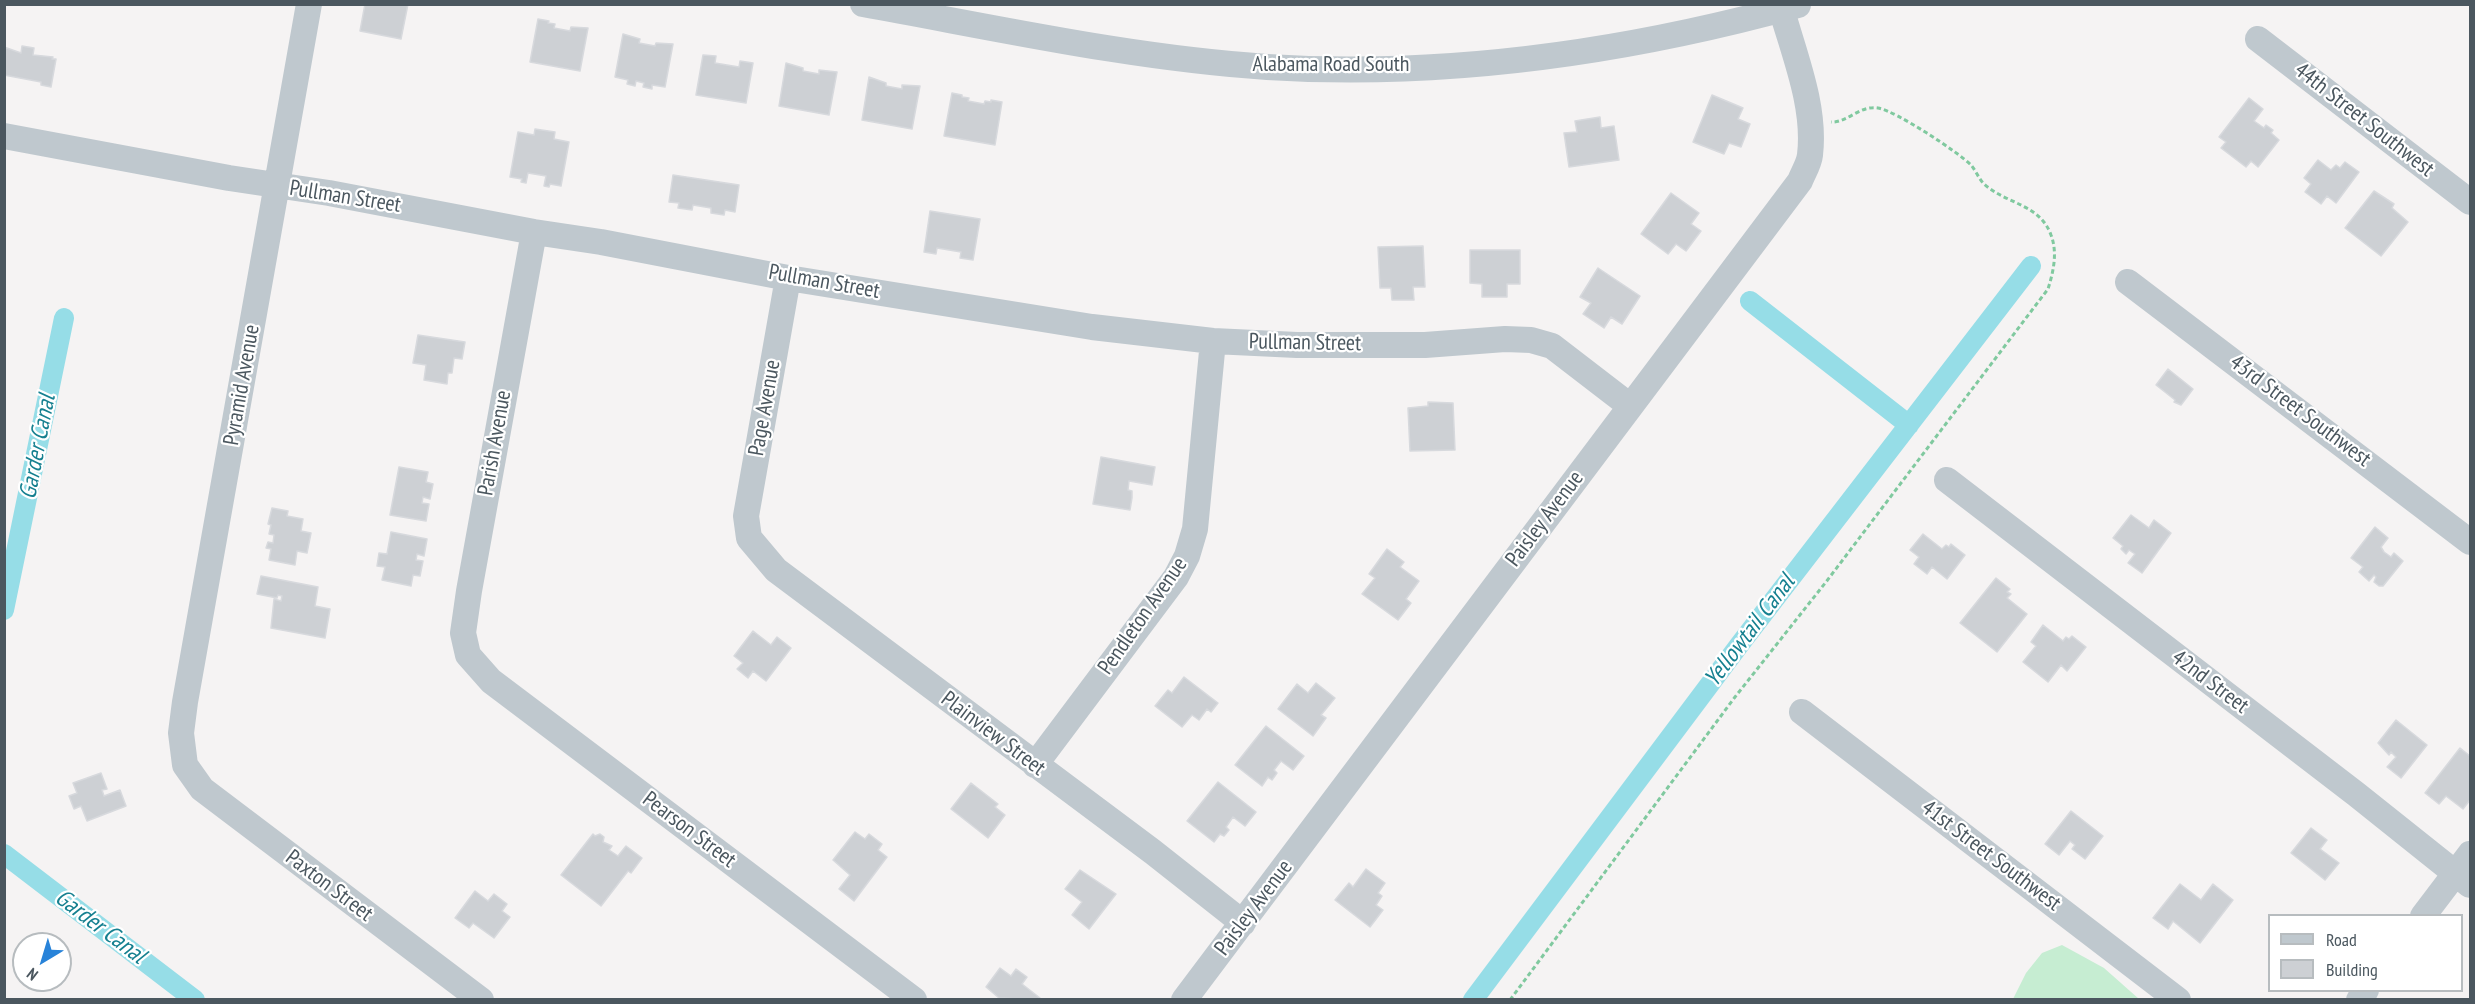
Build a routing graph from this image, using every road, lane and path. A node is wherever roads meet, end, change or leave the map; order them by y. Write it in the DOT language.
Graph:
graph roads {
  1 [pos="309,4"];
  2 [pos="863,4"];
  3 [pos="1787,6"];
  4 [pos="2258,39"];
  5 [pos="1810,122"];
  6 [pos="4,136"];
  7 [pos="276,185"];
  8 [pos="2470,202"];
  9 [pos="534,232"];
  10 [pos="788,278"];
  11 [pos="2128,282"];
  12 [pos="1213,341"];
  13 [pos="1630,406"];
  14 [pos="1947,480"];
  15 [pos="749,538"];
  16 [pos="2470,542"];
  17 [pos="468,655"];
  18 [pos="1802,712"];
  19 [pos="184,765"];
  20 [pos="1035,765"];
  21 [pos="2466,871"];
  22 [pos="2424,914"];
  23 [pos="1243,923"];
  24 [pos="481,999"];
  25 [pos="914,999"];
  26 [pos="1184,999"];
  27 [pos="1510,999"];
  28 [pos="2178,999"];
  1 -- 7 [label="street, Pyramid Avenue"];
  2 -- 3 [label="street, Alabama Road South"];
  3 -- 5 [label="street, Paisley Avenue"];
  4 -- 8 [label="street, 44th Street Southwest"];
  5 -- 13 [label="street, Paisley Avenue"];
  5 -- 27 [label="path"];
  6 -- 7 [label="street, Pullman Street"];
  7 -- 9 [label="street, Pullman Street"];
  7 -- 19 [label="street, Pyramid Avenue"];
  9 -- 10 [label="street, Pullman Street"];
  9 -- 17 [label="street, Parish Avenue"];
  10 -- 12 [label="street, Pullman Street"];
  10 -- 15 [label="street, Page Avenue"];
  11 -- 16 [label="street, 43rd Street Southwest"];
  12 -- 13 [label="street, Pullman Street"];
  12 -- 20 [label="street, Pendleton Avenue"];
  13 -- 23 [label="street, Paisley Avenue"];
  14 -- 21 [label="street, 42nd Street"];
  15 -- 20 [label="street, Plainview Street"];
  17 -- 25 [label="street, Pearson Street"];
  18 -- 28 [label="street, 41st Street Southwest"];
  19 -- 24 [label="street, Paxton Street"];
  20 -- 23 [label="street, Plainview Street"];
  21 -- 22 [label="street"];
  23 -- 26 [label="street, Paisley Avenue"];
}
